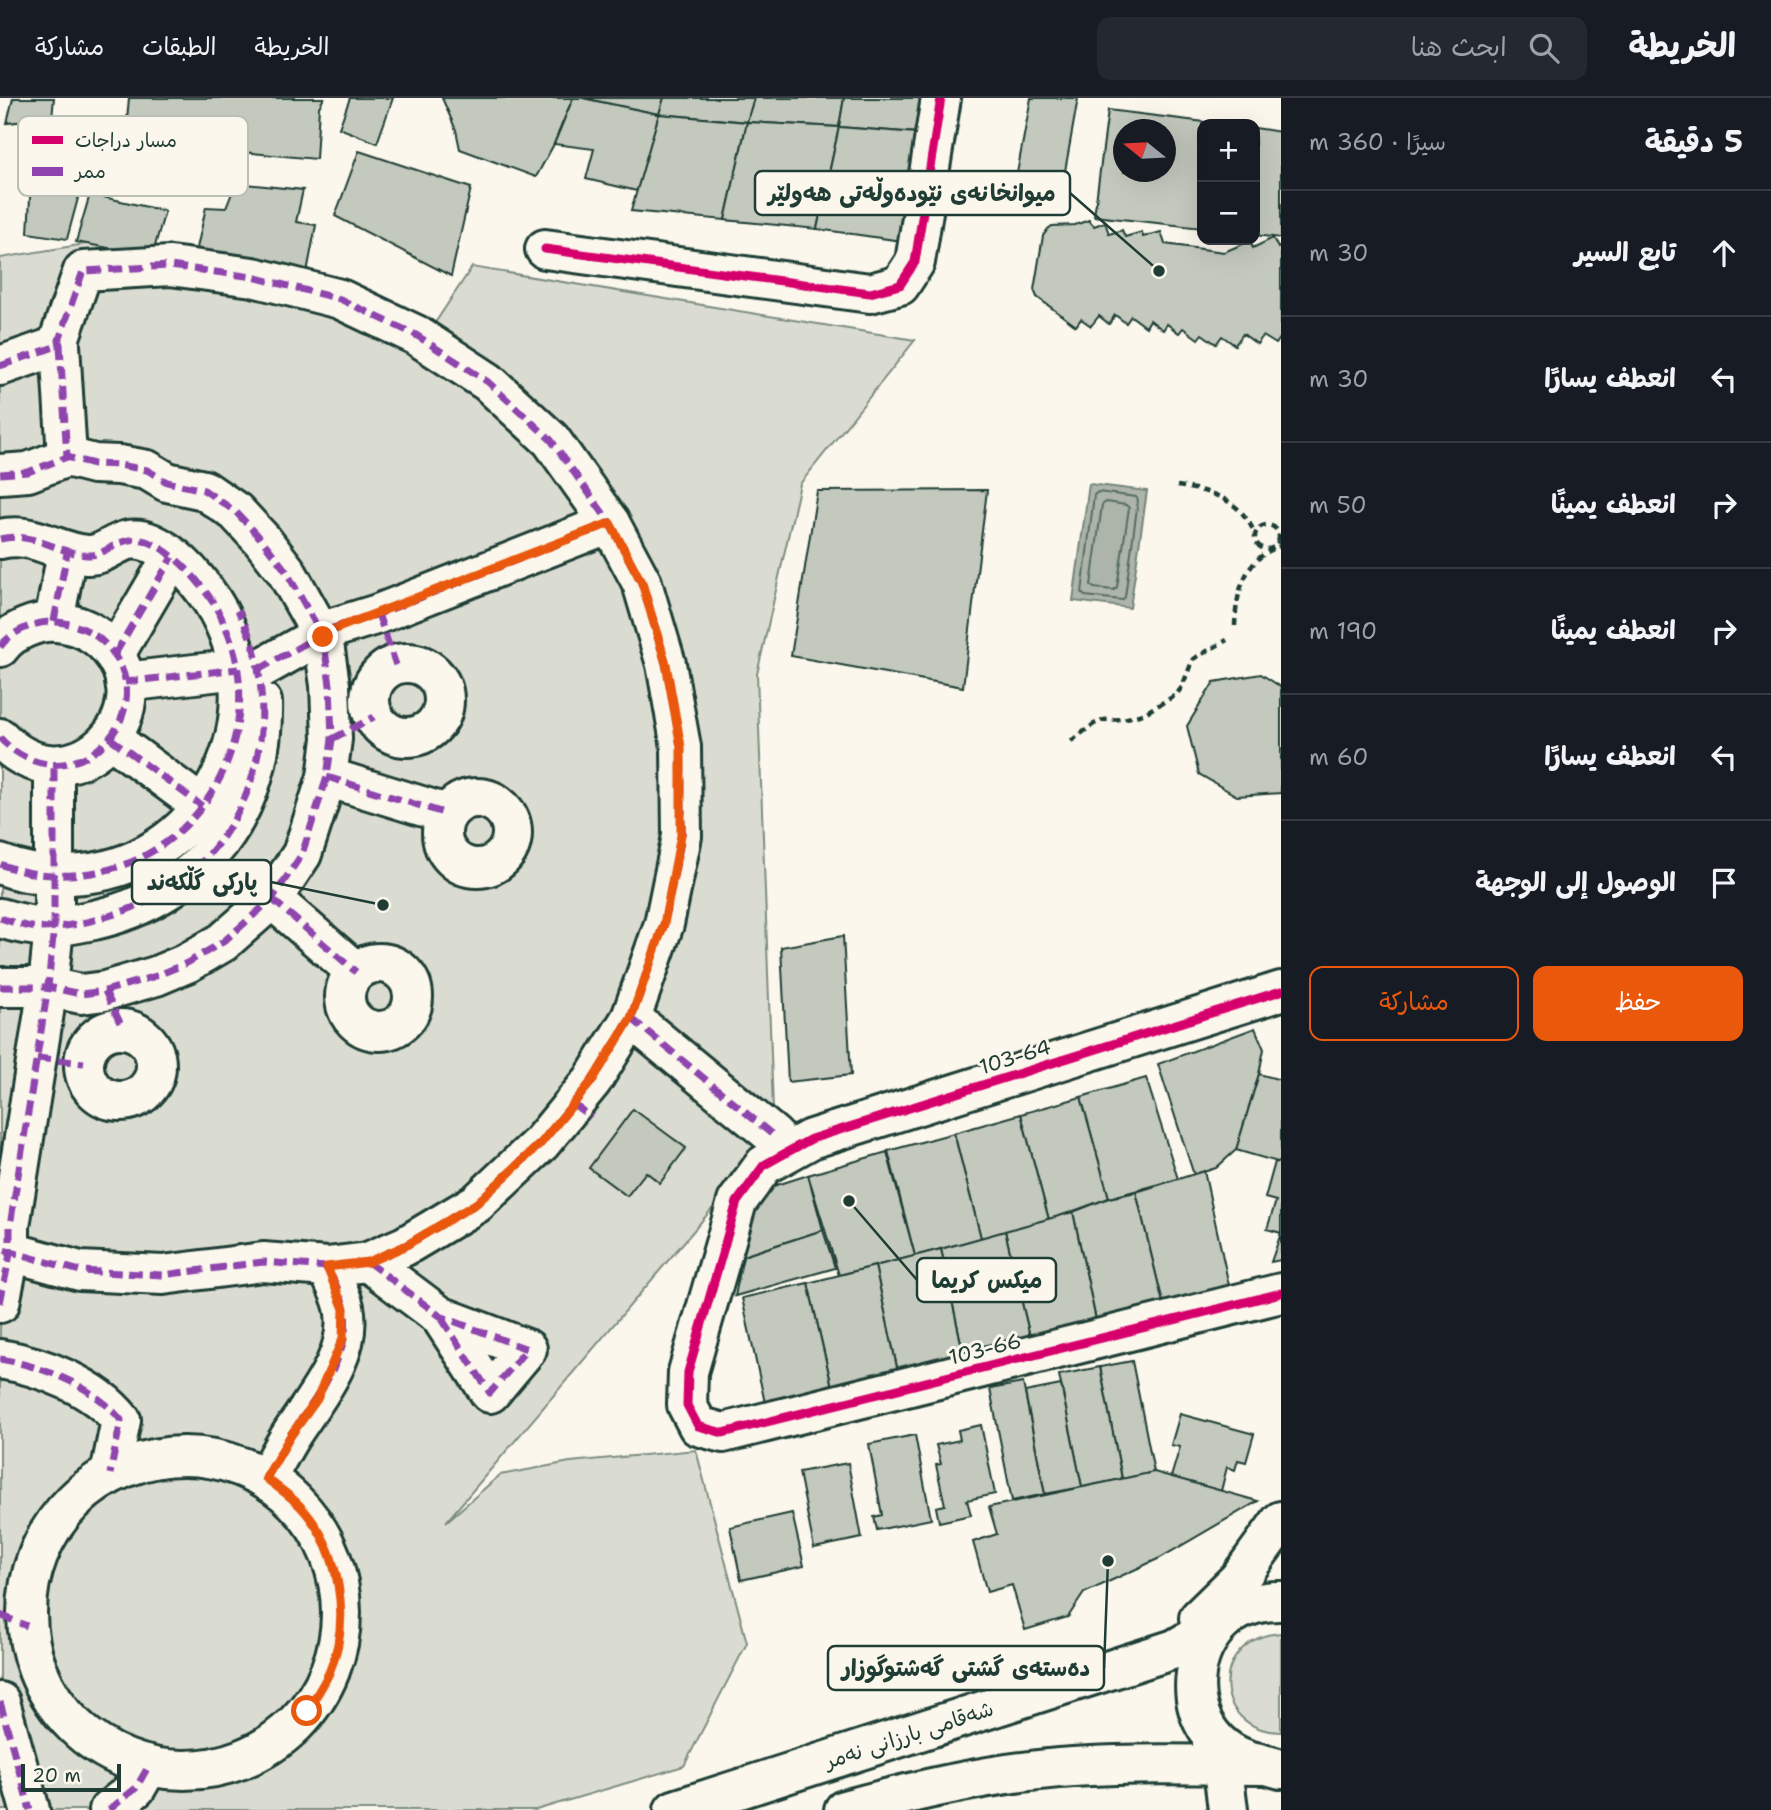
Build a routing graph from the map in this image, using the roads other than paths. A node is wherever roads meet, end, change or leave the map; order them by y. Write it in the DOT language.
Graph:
graph roads {
  1 [pos="941,98"];
  2 [pos="545,249"];
  3 [pos="60,345"];
  4 [pos="0,366"];
  5 [pos="67,457"];
  6 [pos="0,474"];
  7 [pos="610,523"];
  8 [pos="0,539"];
  9 [pos="67,552"];
  10 [pos="173,557"];
  11 [pos="378,614"];
  12 [pos="54,621"];
  13 [pos="322,634"];
  14 [pos="1,640"];
  15 [pos="246,664"];
  16 [pos="396,665"];
  17 [pos="120,668"];
  18 [pos="374,718"];
  19 [pos="0,738"];
  20 [pos="110,738"];
  21 [pos="332,739"];
  22 [pos="54,765"];
  23 [pos="327,777"];
  24 [pos="202,806"];
  25 [pos="447,814"];
  26 [pos="0,864"];
  27 [pos="56,876"];
  28 [pos="272,899"];
  29 [pos="0,918"];
  30 [pos="54,927"];
  31 [pos="356,972"];
  32 [pos="0,987"];
  33 [pos="48,987"];
  34 [pos="105,990"];
  35 [pos="1281,991"];
  36 [pos="631,1018"];
  37 [pos="122,1029"];
  38 [pos="37,1058"];
  39 [pos="84,1063"];
  40 [pos="769,1151"];
  41 [pos="5,1252"];
  42 [pos="368,1262"];
  43 [pos="327,1267"];
  44 [pos="1281,1293"];
  45 [pos="0,1303"];
  46 [pos="440,1316"];
  47 [pos="0,1359"];
  48 [pos="110,1474"];
  49 [pos="266,1478"];
  50 [pos="1281,1521"];
  51 [pos="1281,1573"];
  52 [pos="1281,1601"];
  53 [pos="1230,1616"];
  54 [pos="13,1620"];
  55 [pos="1132,1663"];
  56 [pos="0,1702"];
  57 [pos="1202,1718"];
  58 [pos="1220,1765"];
  59 [pos="1277,1766"];
  60 [pos="148,1767"];
  61 [pos="30,1810"];
  62 [pos="109,1810"];
  63 [pos="674,1810"];
  64 [pos="844,1810"];
  65 [pos="1228,1810"];
  1 -- 2 [label="street"];
  3 -- 4 [label="street"];
  3 -- 5 [label="street"];
  3 -- 7 [label="street"];
  5 -- 6 [label="street"];
  5 -- 13 [label="street"];
  7 -- 11 [label="street"];
  7 -- 36 [label="street"];
  8 -- 9 [label="street"];
  9 -- 10 [label="street"];
  9 -- 12 [label="street"];
  10 -- 15 [label="street"];
  10 -- 17 [label="street"];
  11 -- 13 [label="street"];
  11 -- 16 [label="street"];
  12 -- 14 [label="street"];
  12 -- 17 [label="street"];
  13 -- 15 [label="street"];
  13 -- 21 [label="street"];
  15 -- 17 [label="street"];
  15 -- 24 [label="street"];
  15 -- 30 [label="street"];
  16 -- 18 [label="street"];
  16 -- 18 [label="street"];
  17 -- 20 [label="street"];
  18 -- 21 [label="street"];
  19 -- 22 [label="street"];
  20 -- 22 [label="street"];
  20 -- 24 [label="street"];
  21 -- 23 [label="street"];
  22 -- 27 [label="street"];
  23 -- 25 [label="street"];
  23 -- 28 [label="street"];
  24 -- 27 [label="street"];
  26 -- 27 [label="street"];
  27 -- 30 [label="street"];
  28 -- 31 [label="street"];
  28 -- 34 [label="street"];
  29 -- 30 [label="street"];
  30 -- 33 [label="street"];
  32 -- 33 [label="street"];
  33 -- 34 [label="street"];
  33 -- 38 [label="street"];
  34 -- 37 [label="street"];
  35 -- 40 [label="street, 103-64"];
  36 -- 40 [label="street"];
  36 -- 42 [label="street"];
  37 -- 39 [label="street"];
  37 -- 39 [label="street"];
  38 -- 39 [label="street"];
  38 -- 41 [label="street"];
  40 -- 44 [label="street, 103-66"];
  41 -- 43 [label="street"];
  41 -- 45 [label="street"];
  42 -- 43 [label="street"];
  42 -- 46 [label="street"];
  43 -- 49 [label="street"];
  47 -- 48 [label="street"];
  48 -- 49 [label="street"];
  48 -- 54 [label="street"];
  49 -- 60 [label="street"];
  50 -- 55 [label="street"];
  51 -- 53 [label="street, شەقامی بارزانی نەمر"];
  52 -- 53 [label="street, شەقامی بارزانی نەمر"];
  53 -- 55 [label="street, شەقامی بارزانی نەمر"];
  53 -- 57 [label="street, شەقامی بارزانی نەمر"];
  54 -- 60 [label="street"];
  55 -- 63 [label="street, شەقامی بارزانی نەمر"];
  56 -- 61 [label="street"];
  57 -- 58 [label="street"];
  57 -- 59 [label="street, شەقامی بارزانی نەمر"];
  58 -- 59 [label="street, شەقامی بارزانی نەمر"];
  58 -- 64 [label="street, شەقامی بارزانی نەمر"];
  58 -- 65 [label="street"];
  60 -- 62 [label="street"];
}
